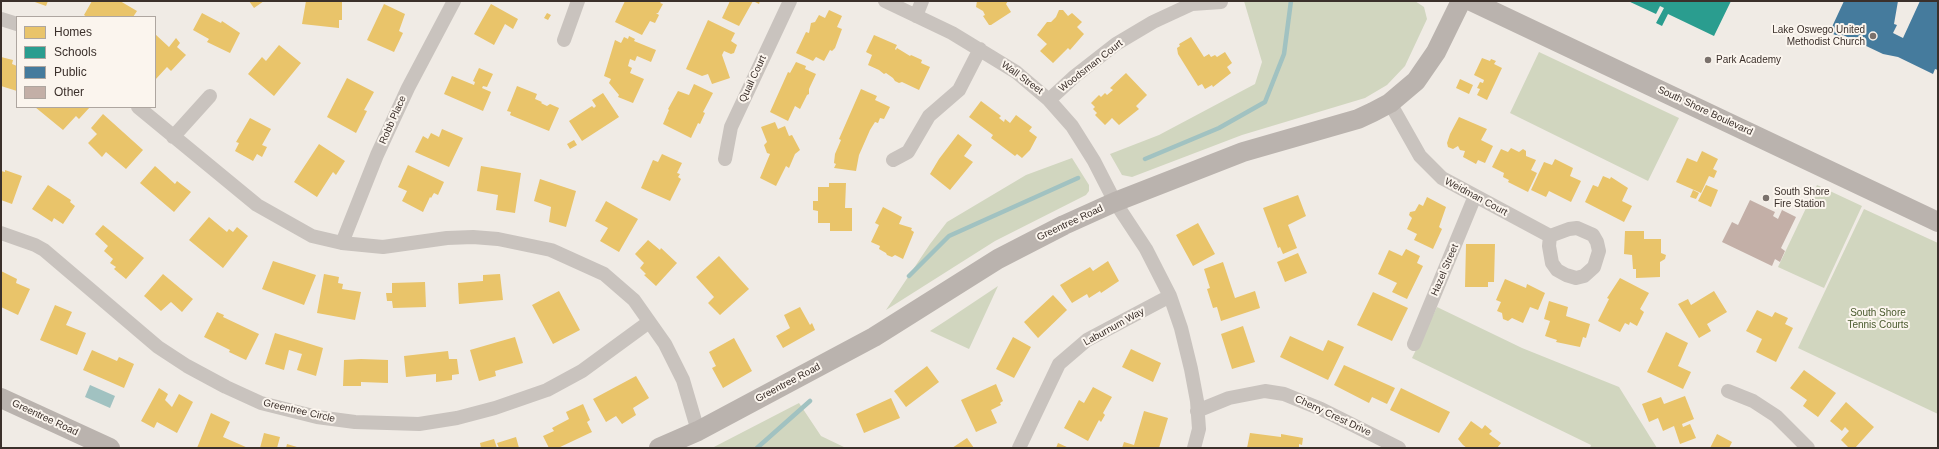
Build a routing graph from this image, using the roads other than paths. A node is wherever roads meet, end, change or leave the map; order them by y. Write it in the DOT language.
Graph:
graph roads {
  1 [pos="454,1"];
  2 [pos="578,1"];
  3 [pos="790,1"];
  4 [pos="885,1"];
  5 [pos="922,1"];
  6 [pos="1461,1"];
  7 [pos="1471,1"];
  8 [pos="1221,2"];
  9 [pos="916,16"];
  10 [pos="1,19"];
  11 [pos="16,24"];
  12 [pos="564,40"];
  13 [pos="980,49"];
  14 [pos="210,96"];
  15 [pos="1050,100"];
  16 [pos="1390,103"];
  17 [pos="139,108"];
  18 [pos="173,138"];
  19 [pos="725,159"];
  20 [pos="893,160"];
  21 [pos="1475,196"];
  22 [pos="1115,202"];
  23 [pos="1938,222"];
  24 [pos="1,233"];
  25 [pos="1550,236"];
  26 [pos="342,243"];
  27 [pos="1170,296"];
  28 [pos="649,322"];
  29 [pos="1414,344"];
  30 [pos="1728,391"];
  31 [pos="1,398"];
  32 [pos="1198,411"];
  33 [pos="698,431"];
  34 [pos="110,448"];
  35 [pos="659,448"];
  36 [pos="1019,448"];
  37 [pos="1194,448"];
  38 [pos="1399,448"];
  39 [pos="1808,448"];
  1 -- 26 [label="street, Robb Place"];
  2 -- 12 [label="street"];
  3 -- 19 [label="street, Quail Court"];
  4 -- 9 [label="street, Wall Street"];
  5 -- 9 [label="street"];
  6 -- 16 [label="street, Greentree Road"];
  7 -- 23 [label="street, South Shore Boulevard"];
  8 -- 15 [label="street, Woodsman Court"];
  9 -- 13 [label="street, Wall Street"];
  10 -- 11 [label="street"];
  13 -- 15 [label="street, Wall Street"];
  13 -- 20 [label="street"];
  14 -- 18 [label="street"];
  15 -- 22 [label="street, Wall Street"];
  16 -- 21 [label="street, Weidman Court"];
  16 -- 22 [label="street, Greentree Road"];
  17 -- 18 [label="street"];
  18 -- 26 [label="street"];
  21 -- 25 [label="street, Weidman Court"];
  21 -- 29 [label="street, Hazel Street"];
  22 -- 27 [label="street, Wall Street"];
  22 -- 33 [label="street, Greentree Road"];
  24 -- 28 [label="street, Greentree Circle"];
  26 -- 28 [label="street"];
  27 -- 32 [label="street, Wall Street"];
  27 -- 36 [label="street, Laburnum Way"];
  28 -- 33 [label="street"];
  30 -- 39 [label="street"];
  31 -- 34 [label="street, Greentree Road"];
  32 -- 37 [label="street, Wall Street"];
  32 -- 38 [label="street, Cherry Crest Drive"];
  33 -- 35 [label="street, Greentree Road"];
}
